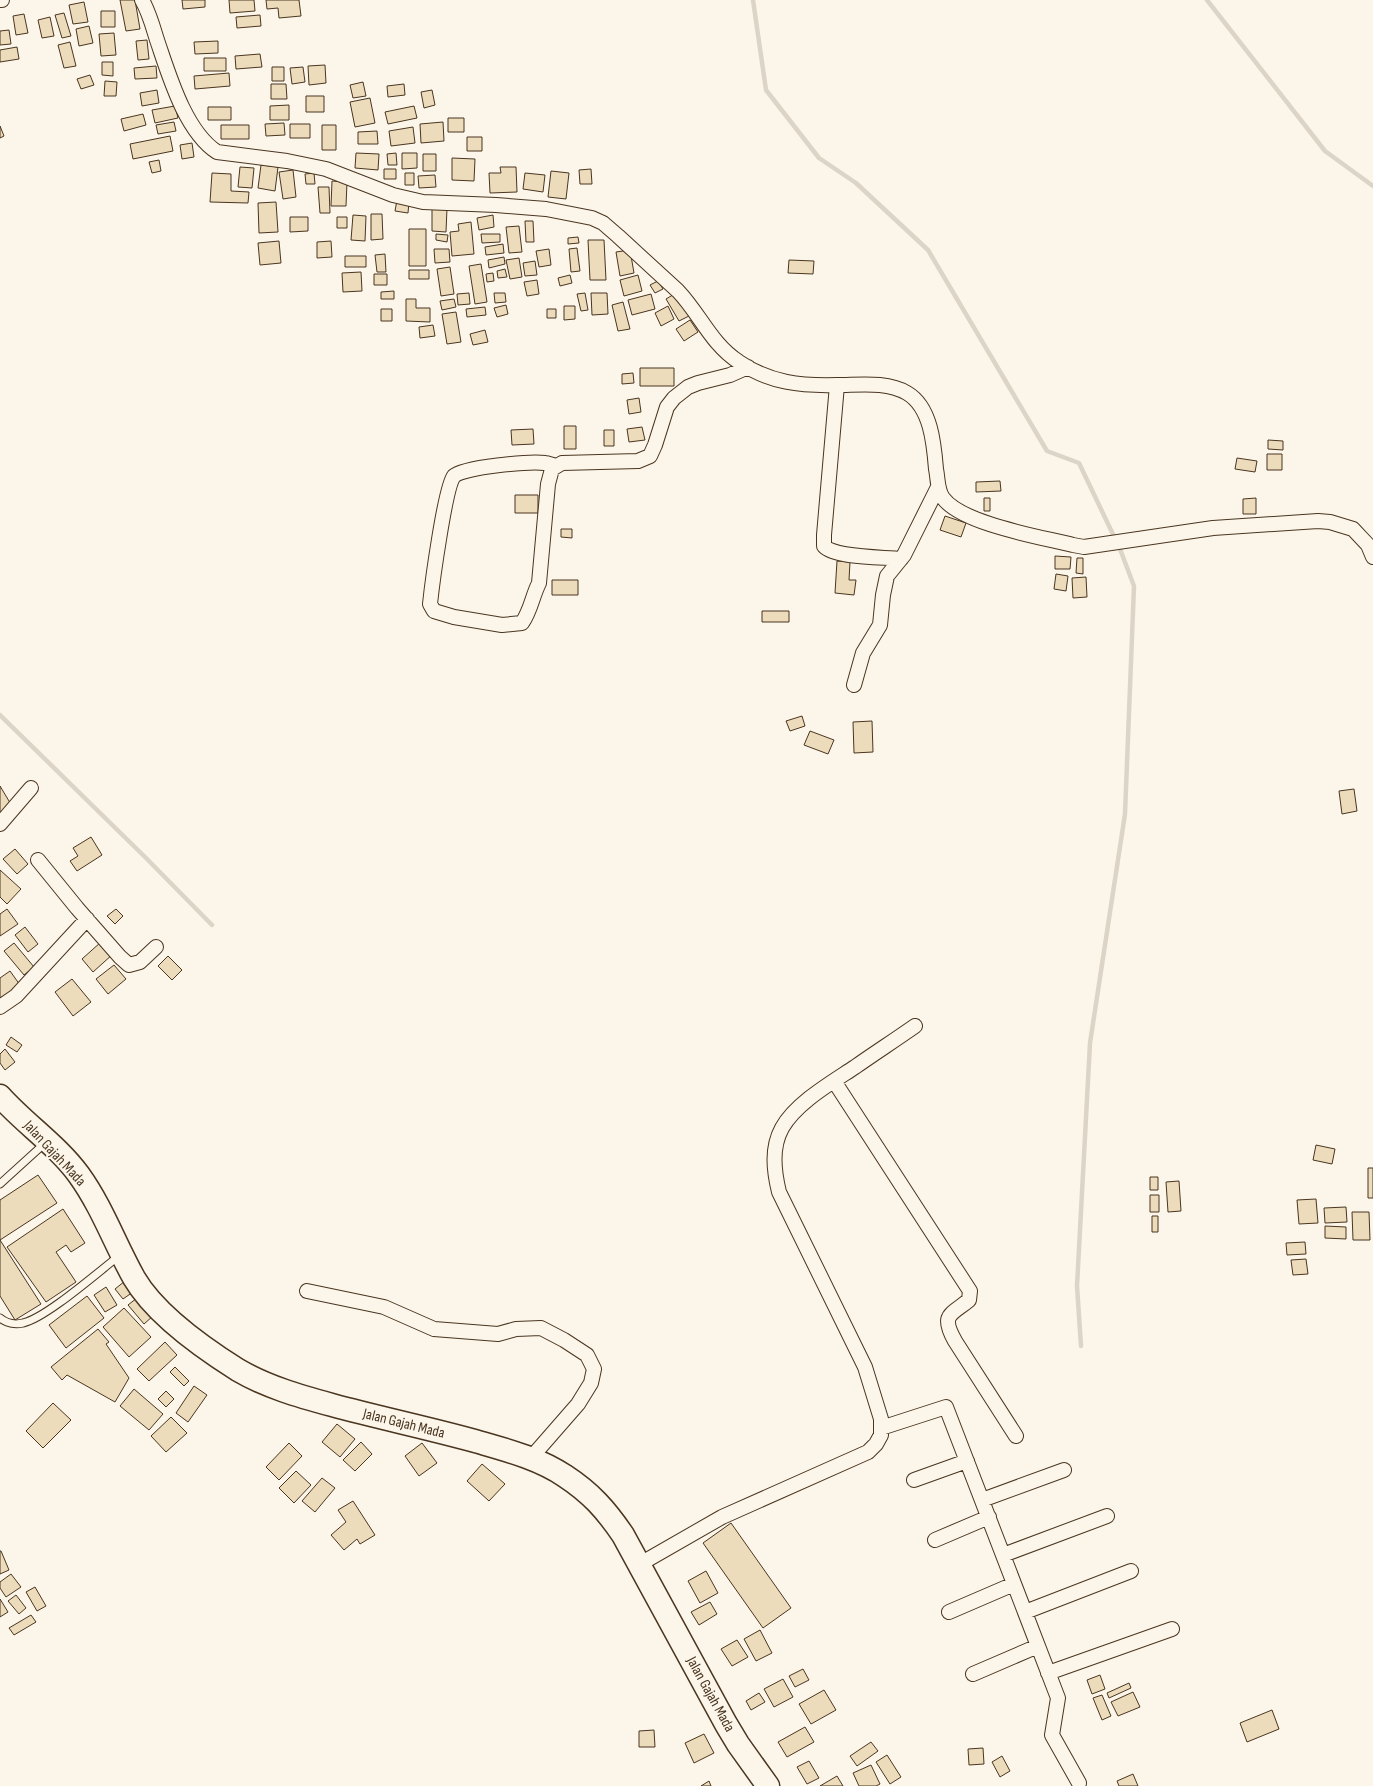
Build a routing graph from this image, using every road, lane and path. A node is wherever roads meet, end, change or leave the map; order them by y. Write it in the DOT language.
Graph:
graph roads {
  1 [pos="142,0"];
  2 [pos="748,367"];
  3 [pos="837,385"];
  4 [pos="556,466"];
  5 [pos="938,487"];
  6 [pos="1373,557"];
  7 [pos="901,559"];
  8 [pos="854,685"];
  9 [pos="30,788"];
  10 [pos="0,824"];
  11 [pos="38,860"];
  12 [pos="87,919"];
  13 [pos="156,947"];
  14 [pos="0,1007"];
  15 [pos="915,1026"];
  16 [pos="834,1081"];
  17 [pos="0,1096"];
  18 [pos="47,1141"];
  19 [pos="0,1184"];
  20 [pos="122,1253"];
  21 [pos="308,1291"];
  22 [pos="0,1318"];
  23 [pos="881,1428"];
  24 [pos="1016,1436"];
  25 [pos="530,1459"];
  26 [pos="967,1461"];
  27 [pos="1064,1470"];
  28 [pos="914,1480"];
  29 [pos="982,1500"];
  30 [pos="1107,1516"];
  31 [pos="989,1517"];
  32 [pos="935,1540"];
  33 [pos="1003,1555"];
  34 [pos="640,1564"];
  35 [pos="1131,1570"];
  36 [pos="1014,1584"];
  37 [pos="949,1612"];
  38 [pos="1025,1612"];
  39 [pos="1172,1629"];
  40 [pos="1038,1646"];
  41 [pos="1048,1673"];
  42 [pos="973,1674"];
  43 [pos="1079,1783"];
  44 [pos="768,1786"];
  1 -- 2 [label="street"];
  2 -- 3 [label="street"];
  2 -- 4 [label="street"];
  3 -- 5 [label="street"];
  3 -- 7 [label="street"];
  4 -- 4 [label="street"];
  5 -- 6 [label="street"];
  5 -- 7 [label="street"];
  7 -- 8 [label="street"];
  9 -- 10 [label="street"];
  11 -- 12 [label="street"];
  12 -- 13 [label="street"];
  12 -- 14 [label="street"];
  15 -- 16 [label="street"];
  16 -- 23 [label="street"];
  16 -- 24 [label="street"];
  17 -- 18 [label="highway, Jalan Gajah Mada"];
  18 -- 19 [label="lane"];
  18 -- 20 [label="highway, Jalan Gajah Mada"];
  20 -- 22 [label="lane"];
  20 -- 25 [label="highway, Jalan Gajah Mada"];
  21 -- 25 [label="street"];
  23 -- 26 [label="street"];
  23 -- 34 [label="street"];
  25 -- 34 [label="highway, Jalan Gajah Mada"];
  26 -- 28 [label="street"];
  26 -- 29 [label="street"];
  27 -- 29 [label="street"];
  29 -- 31 [label="street"];
  30 -- 33 [label="street"];
  31 -- 32 [label="street"];
  31 -- 33 [label="street"];
  33 -- 36 [label="street"];
  34 -- 44 [label="highway, Jalan Gajah Mada"];
  35 -- 38 [label="street"];
  36 -- 37 [label="street"];
  36 -- 38 [label="street"];
  38 -- 40 [label="street"];
  39 -- 41 [label="street"];
  40 -- 41 [label="street"];
  40 -- 42 [label="street"];
  41 -- 43 [label="street"];
}
